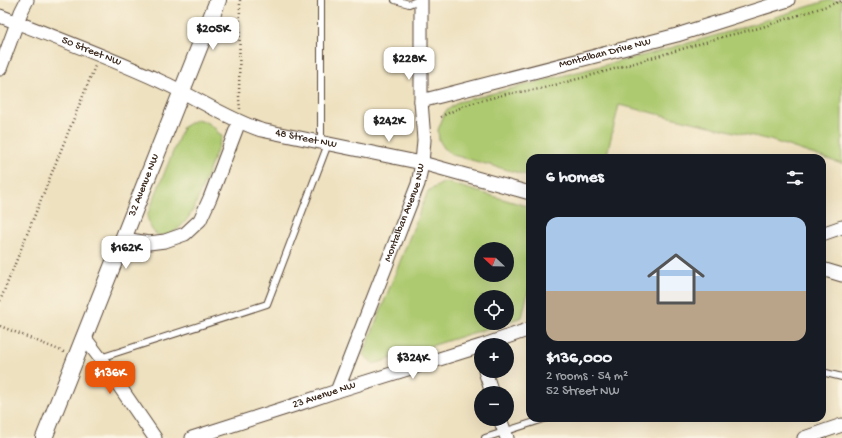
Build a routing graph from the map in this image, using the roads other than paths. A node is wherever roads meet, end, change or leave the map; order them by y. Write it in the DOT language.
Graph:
graph roads {
  1 [pos="27,0"];
  2 [pos="218,0"];
  3 [pos="321,0"];
  4 [pos="394,0"];
  5 [pos="420,0"];
  6 [pos="788,0"];
  7 [pos="0,16"];
  8 [pos="18,23"];
  9 [pos="0,69"];
  10 [pos="182,91"];
  11 [pos="421,101"];
  12 [pos="239,122"];
  13 [pos="324,143"];
  14 [pos="422,163"];
  15 [pos="526,193"];
  16 [pos="842,227"];
  17 [pos="826,233"];
  18 [pos="124,239"];
  19 [pos="826,270"];
  20 [pos="842,275"];
  21 [pos="526,331"];
  22 [pos="84,337"];
  23 [pos="508,338"];
  24 [pos="474,351"];
  25 [pos="100,358"];
  26 [pos="826,373"];
  27 [pos="842,377"];
  28 [pos="336,390"];
  29 [pos="537,422"];
  30 [pos="842,426"];
  31 [pos="506,435"];
  32 [pos="44,438"];
  33 [pos="155,438"];
  34 [pos="192,438"];
  35 [pos="485,438"];
  36 [pos="804,438"];
  1 -- 8 [label="street"];
  2 -- 10 [label="street, 32 Avenue NW"];
  3 -- 13 [label="lane"];
  4 -- 5 [label="lane"];
  5 -- 11 [label="street, Montalban Avenue NW"];
  6 -- 11 [label="street, Montalban Drive NW"];
  7 -- 8 [label="street, 50 Street NW"];
  8 -- 9 [label="street"];
  8 -- 10 [label="street, 50 Street NW"];
  10 -- 12 [label="street, 48 Street NW"];
  10 -- 18 [label="street, 32 Avenue NW"];
  11 -- 14 [label="street, Montalban Avenue NW"];
  12 -- 13 [label="street, 48 Street NW"];
  12 -- 18 [label="street"];
  13 -- 14 [label="street, 48 Street NW"];
  13 -- 25 [label="lane"];
  14 -- 15 [label="street, 48 Street NW"];
  14 -- 28 [label="street, Montalban Avenue NW"];
  16 -- 17 [label="street"];
  18 -- 22 [label="street, 32 Avenue NW"];
  19 -- 20 [label="street"];
  21 -- 23 [label="street, 23 Avenue NW"];
  22 -- 25 [label="street"];
  22 -- 32 [label="street, 32 Avenue NW"];
  24 -- 28 [label="street, 23 Avenue NW"];
  25 -- 33 [label="street"];
  26 -- 27 [label="lane"];
  28 -- 34 [label="street, 23 Avenue NW"];
  29 -- 31 [label="lane"];
  30 -- 36 [label="street"];
  31 -- 35 [label="lane"];
}
